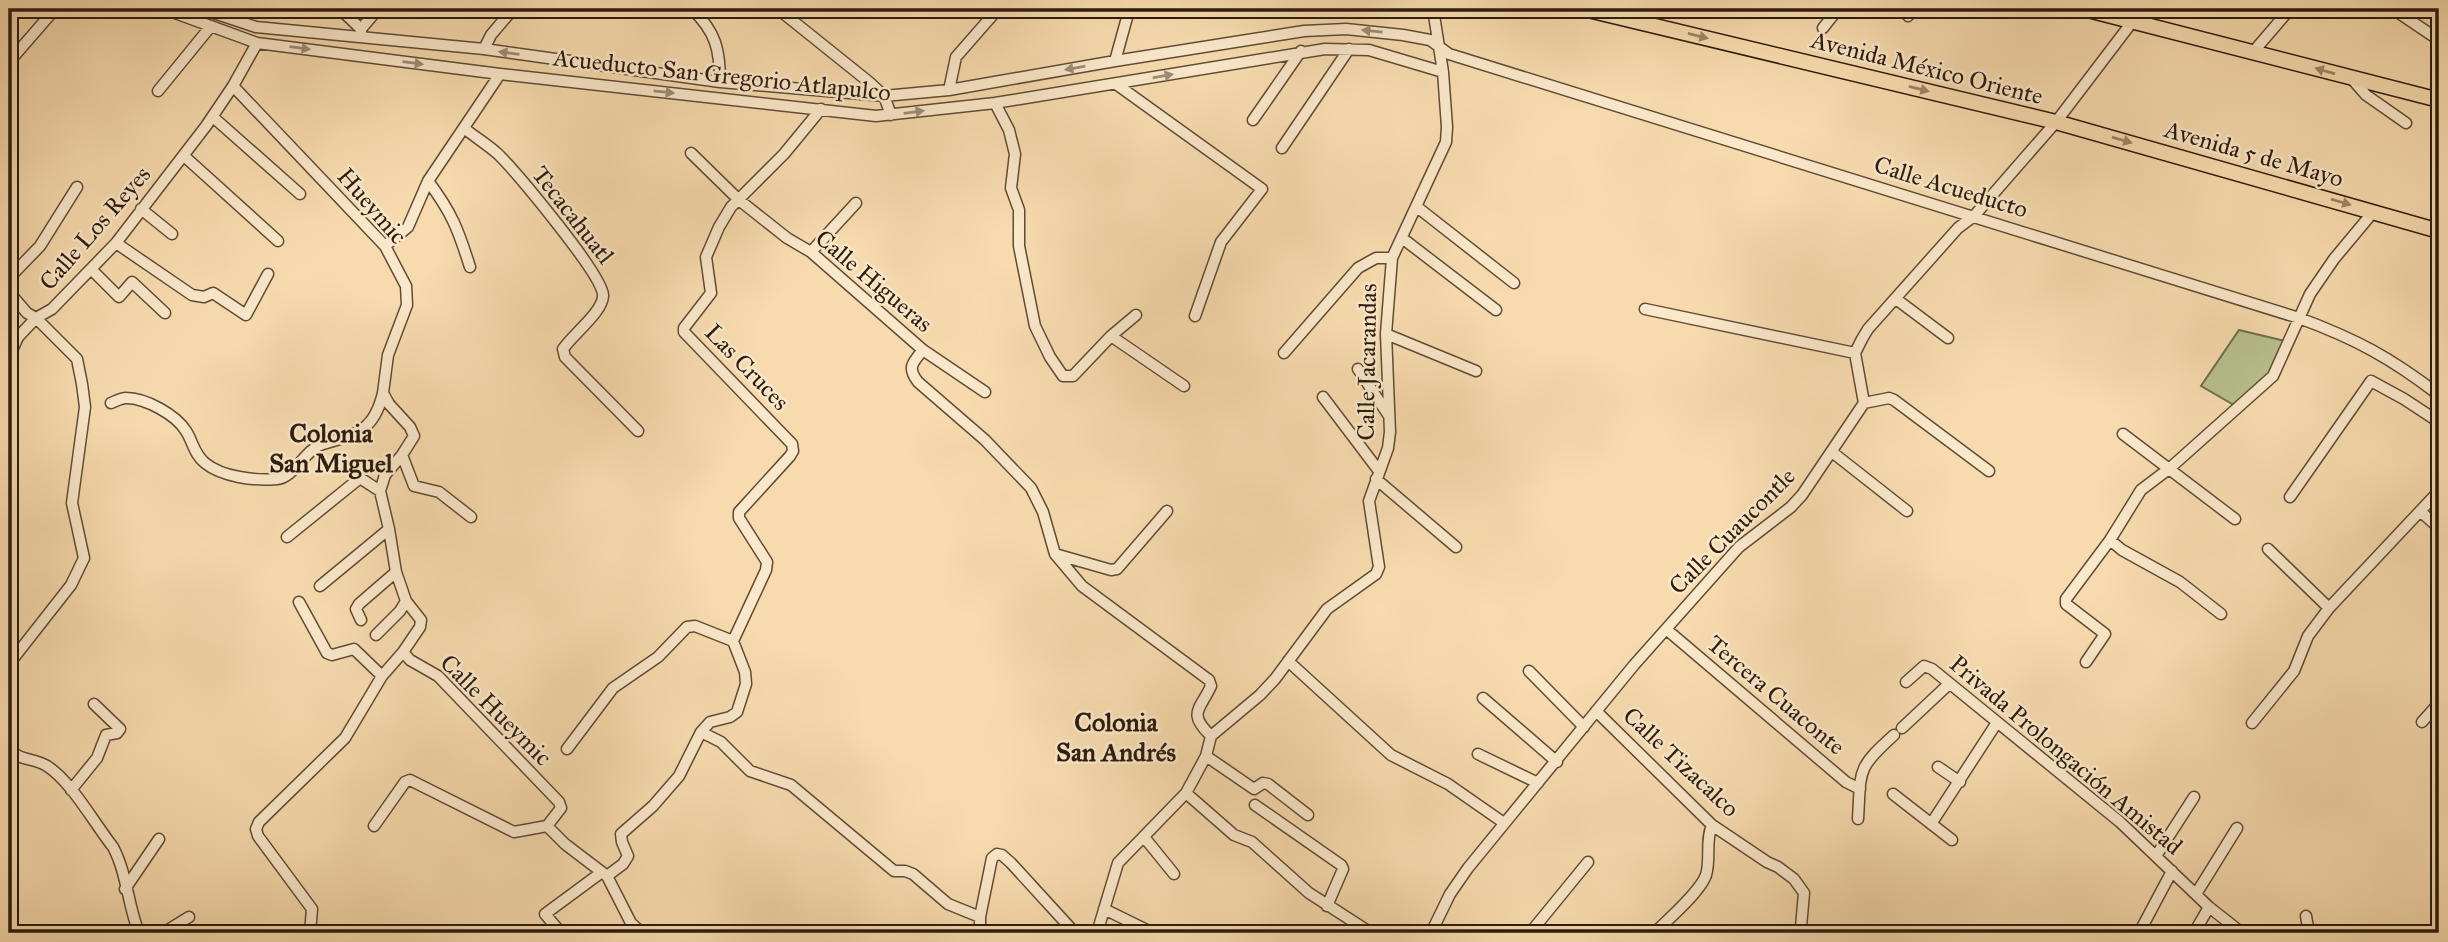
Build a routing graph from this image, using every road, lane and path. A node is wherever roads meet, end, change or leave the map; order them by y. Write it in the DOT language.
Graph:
graph roads {
  1 [pos="55,9"];
  2 [pos="164,9"];
  3 [pos="202,9"];
  4 [pos="340,9"];
  5 [pos="377,9"];
  6 [pos="513,9"];
  7 [pos="692,9"];
  8 [pos="778,9"];
  9 [pos="998,9"];
  10 [pos="1433,9"];
  11 [pos="1584,9"];
  12 [pos="1838,9"];
  13 [pos="2084,9"];
  14 [pos="2142,9"];
  15 [pos="2290,9"];
  16 [pos="2395,9"];
  17 [pos="1128,14"];
  18 [pos="2132,21"];
  19 [pos="211,26"];
  20 [pos="1823,28"];
  21 [pos="361,33"];
  22 [pos="2439,40"];
  23 [pos="257,43"];
  24 [pos="1438,47"];
  25 [pos="1349,49"];
  26 [pos="484,50"];
  27 [pos="1301,51"];
  28 [pos="2254,51"];
  29 [pos="1115,61"];
  30 [pos="9,62"];
  31 [pos="1443,72"];
  32 [pos="500,74"];
  33 [pos="2352,79"];
  34 [pos="720,82"];
  35 [pos="1116,84"];
  36 [pos="233,86"];
  37 [pos="949,90"];
  38 [pos="158,91"];
  39 [pos="884,96"];
  40 [pos="2439,100"];
  41 [pos="995,103"];
  42 [pos="821,109"];
  43 [pos="891,115"];
  44 [pos="213,117"];
  45 [pos="1253,120"];
  46 [pos="2056,122"];
  47 [pos="2406,123"];
  48 [pos="464,128"];
  49 [pos="1282,148"];
  50 [pos="691,153"];
  51 [pos="184,156"];
  52 [pos="428,181"];
  53 [pos="77,187"];
  54 [pos="300,194"];
  55 [pos="739,200"];
  56 [pos="856,203"];
  57 [pos="1417,207"];
  58 [pos="141,209"];
  59 [pos="2374,211"];
  60 [pos="1974,216"];
  61 [pos="2439,231"];
  62 [pos="172,234"];
  63 [pos="1402,238"];
  64 [pos="278,241"];
  65 [pos="116,243"];
  66 [pos="385,246"];
  67 [pos="811,252"];
  68 [pos="1392,258"];
  69 [pos="470,267"];
  70 [pos="92,270"];
  71 [pos="268,274"];
  72 [pos="9,278"];
  73 [pos="1514,283"];
  74 [pos="9,292"];
  75 [pos="1896,299"];
  76 [pos="1645,309"];
  77 [pos="1496,310"];
  78 [pos="165,313"];
  79 [pos="1136,315"];
  80 [pos="1195,316"];
  81 [pos="36,318"];
  82 [pos="2299,318"];
  83 [pos="1386,334"];
  84 [pos="1111,336"];
  85 [pos="1948,338"];
  86 [pos="923,350"];
  87 [pos="1284,353"];
  88 [pos="1855,353"];
  89 [pos="9,357"];
  90 [pos="1358,369"];
  91 [pos="1476,371"];
  92 [pos="1184,386"];
  93 [pos="985,392"];
  94 [pos="383,393"];
  95 [pos="2439,395"];
  96 [pos="1323,397"];
  97 [pos="111,403"];
  98 [pos="1864,403"];
  99 [pos="1390,418"];
  100 [pos="2439,422"];
  101 [pos="638,430"];
  102 [pos="2123,434"];
  103 [pos="1832,452"];
  104 [pos="402,455"];
  105 [pos="2169,468"];
  106 [pos="1989,471"];
  107 [pos="1377,475"];
  108 [pos="380,491"];
  109 [pos="2439,491"];
  110 [pos="2290,497"];
  111 [pos="1167,511"];
  112 [pos="1907,511"];
  113 [pos="2420,512"];
  114 [pos="471,517"];
  115 [pos="2235,519"];
  116 [pos="2439,528"];
  117 [pos="389,529"];
  118 [pos="287,537"];
  119 [pos="2110,540"];
  120 [pos="1456,547"];
  121 [pos="2268,549"];
  122 [pos="1055,554"];
  123 [pos="396,572"];
  124 [pos="320,586"];
  125 [pos="406,601"];
  126 [pos="299,602"];
  127 [pos="2329,608"];
  128 [pos="2221,614"];
  129 [pos="361,620"];
  130 [pos="1666,629"];
  131 [pos="376,635"];
  132 [pos="733,641"];
  133 [pos="403,652"];
  134 [pos="1288,661"];
  135 [pos="2086,662"];
  136 [pos="9,664"];
  137 [pos="1529,671"];
  138 [pos="382,676"];
  139 [pos="1906,682"];
  140 [pos="1949,684"];
  141 [pos="1483,698"];
  142 [pos="94,704"];
  143 [pos="2439,704"];
  144 [pos="1596,711"];
  145 [pos="2422,722"];
  146 [pos="1996,723"];
  147 [pos="2252,723"];
  148 [pos="1584,727"];
  149 [pos="701,732"];
  150 [pos="1211,736"];
  151 [pos="9,747"];
  152 [pos="567,749"];
  153 [pos="1478,754"];
  154 [pos="1206,756"];
  155 [pos="1557,762"];
  156 [pos="1938,767"];
  157 [pos="1960,782"];
  158 [pos="1538,783"];
  159 [pos="1860,789"];
  160 [pos="71,790"];
  161 [pos="1185,793"];
  162 [pos="1893,793"];
  163 [pos="2194,797"];
  164 [pos="1255,805"];
  165 [pos="1308,815"];
  166 [pos="1858,819"];
  167 [pos="1504,823"];
  168 [pos="1931,824"];
  169 [pos="1712,825"];
  170 [pos="374,826"];
  171 [pos="547,826"];
  172 [pos="2237,828"];
  173 [pos="1144,837"];
  174 [pos="159,839"];
  175 [pos="1952,840"];
  176 [pos="2156,856"];
  177 [pos="1588,862"];
  178 [pos="2172,871"];
  179 [pos="604,874"];
  180 [pos="1174,874"];
  181 [pos="125,889"];
  182 [pos="2196,894"];
  183 [pos="1328,906"];
  184 [pos="2208,906"];
  185 [pos="1104,909"];
  186 [pos="2306,916"];
  187 [pos="189,917"];
  188 [pos="981,917"];
  189 [pos="139,933"];
  190 [pos="163,933"];
  191 [pos="310,933"];
  192 [pos="561,933"];
  193 [pos="642,933"];
  194 [pos="981,933"];
  195 [pos="1075,933"];
  196 [pos="1097,933"];
  197 [pos="1153,933"];
  198 [pos="1371,933"];
  199 [pos="1431,933"];
  200 [pos="1530,933"];
  201 [pos="1654,933"];
  202 [pos="1805,933"];
  203 [pos="2139,933"];
  204 [pos="2194,933"];
  205 [pos="2242,933"];
  206 [pos="2309,933"];
  1 -- 30 [label="street"];
  2 -- 19 [label="street, Acueducto San Gregorio Atlapulco"];
  3 -- 21 [label="street, Acueducto San Gregorio Atlapulco"];
  4 -- 21 [label="street"];
  5 -- 21 [label="street"];
  6 -- 26 [label="street"];
  7 -- 34 [label="street"];
  8 -- 39 [label="street"];
  9 -- 37 [label="street"];
  10 -- 24 [label="street, Calle Jacarandas"];
  11 -- 46 [label="main road, Avenida México Oriente, one-way"];
  12 -- 20 [label="street"];
  13 -- 18 [label="main road"];
  14 -- 18 [label="street"];
  15 -- 28 [label="street"];
  16 -- 22 [label="street"];
  17 -- 29 [label="street"];
  18 -- 28 [label="main road"];
  18 -- 46 [label="street"];
  19 -- 23 [label="street, Acueducto San Gregorio Atlapulco"];
  19 -- 38 [label="street"];
  21 -- 26 [label="street, Acueducto San Gregorio Atlapulco"];
  23 -- 32 [label="street, Acueducto San Gregorio Atlapulco, one-way"];
  23 -- 36 [label="street, Calle Los Reyes"];
  24 -- 29 [label="street, Acueducto San Gregorio Atlapulco, one-way"];
  24 -- 31 [label="street, Calle Jacarandas"];
  24 -- 60 [label="street, Calle Acueducto"];
  25 -- 27 [label="street, Acueducto San Gregorio Atlapulco"];
  25 -- 31 [label="street, Acueducto San Gregorio Atlapulco"];
  25 -- 49 [label="street"];
  34 -- 26 [label="street, Acueducto San Gregorio Atlapulco, one-way"];
  35 -- 27 [label="street, Acueducto San Gregorio Atlapulco, one-way"];
  27 -- 45 [label="street"];
  33 -- 28 [label="main road, one-way"];
  29 -- 37 [label="street, Acueducto San Gregorio Atlapulco, one-way"];
  31 -- 57 [label="street, Calle Jacarandas"];
  32 -- 42 [label="street, Acueducto San Gregorio Atlapulco, one-way"];
  32 -- 48 [label="street"];
  33 -- 40 [label="main road"];
  33 -- 47 [label="street"];
  34 -- 39 [label="street, Acueducto San Gregorio Atlapulco"];
  35 -- 41 [label="street, Acueducto San Gregorio Atlapulco"];
  35 -- 80 [label="street"];
  36 -- 44 [label="street, Calle Los Reyes"];
  36 -- 66 [label="street, Hueymic"];
  37 -- 39 [label="street, Acueducto San Gregorio Atlapulco"];
  39 -- 43 [label="street"];
  43 -- 41 [label="street, Acueducto San Gregorio Atlapulco, one-way"];
  41 -- 84 [label="street"];
  42 -- 43 [label="street, Acueducto San Gregorio Atlapulco"];
  42 -- 55 [label="street, Las Cruces"];
  44 -- 51 [label="street, Calle Los Reyes"];
  44 -- 54 [label="street"];
  46 -- 59 [label="main road, Avenida 5 de Mayo, one-way"];
  46 -- 60 [label="street"];
  48 -- 52 [label="street"];
  48 -- 101 [label="street, Tecacahuatl"];
  50 -- 55 [label="street, Calle Higueras"];
  51 -- 58 [label="street, Calle Los Reyes"];
  51 -- 64 [label="street"];
  52 -- 66 [label="street"];
  52 -- 69 [label="street"];
  53 -- 72 [label="street"];
  55 -- 67 [label="street, Calle Higueras"];
  55 -- 132 [label="street, Las Cruces"];
  56 -- 67 [label="street"];
  57 -- 63 [label="street, Calle Jacarandas"];
  57 -- 73 [label="street"];
  58 -- 62 [label="street"];
  58 -- 65 [label="street, Calle Los Reyes"];
  59 -- 61 [label="main road, Avenida 5 de Mayo"];
  59 -- 82 [label="street"];
  60 -- 75 [label="street"];
  60 -- 82 [label="street, Calle Acueducto"];
  63 -- 68 [label="street, Calle Jacarandas"];
  63 -- 77 [label="street"];
  65 -- 70 [label="street, Calle Los Reyes"];
  65 -- 71 [label="street"];
  66 -- 94 [label="street, Hueymic"];
  67 -- 86 [label="street, Calle Higueras"];
  68 -- 83 [label="street, Calle Jacarandas"];
  68 -- 87 [label="street"];
  70 -- 78 [label="street"];
  70 -- 81 [label="street, Calle Los Reyes"];
  74 -- 81 [label="street"];
  75 -- 85 [label="street"];
  75 -- 88 [label="street"];
  76 -- 88 [label="street"];
  79 -- 84 [label="street"];
  81 -- 89 [label="street"];
  81 -- 136 [label="street, Calle Los Reyes"];
  82 -- 95 [label="street, Calle Acueducto"];
  82 -- 105 [label="street"];
  83 -- 91 [label="street"];
  83 -- 99 [label="street, Calle Jacarandas"];
  84 -- 92 [label="street"];
  86 -- 93 [label="street, Calle Higueras"];
  86 -- 122 [label="street"];
  88 -- 98 [label="street"];
  90 -- 99 [label="street"];
  94 -- 97 [label="street"];
  94 -- 104 [label="street"];
  96 -- 107 [label="street"];
  98 -- 103 [label="street, Calle Cuaucontle"];
  98 -- 106 [label="street"];
  99 -- 107 [label="street, Calle Jacarandas"];
  100 -- 110 [label="street"];
  102 -- 105 [label="street"];
  103 -- 112 [label="street"];
  103 -- 130 [label="street, Calle Cuaucontle"];
  104 -- 108 [label="street"];
  104 -- 114 [label="street"];
  105 -- 115 [label="street"];
  105 -- 119 [label="street"];
  107 -- 120 [label="street"];
  107 -- 134 [label="street, Calle Jacarandas"];
  108 -- 117 [label="street, Calle Hueymic"];
  108 -- 118 [label="street"];
  109 -- 113 [label="street"];
  111 -- 122 [label="street"];
  113 -- 116 [label="street"];
  113 -- 127 [label="street"];
  117 -- 123 [label="street, Calle Hueymic"];
  117 -- 124 [label="street"];
  119 -- 128 [label="street"];
  119 -- 135 [label="street"];
  121 -- 127 [label="street"];
  122 -- 150 [label="street"];
  123 -- 125 [label="street, Calle Hueymic"];
  123 -- 129 [label="street"];
  125 -- 131 [label="street"];
  125 -- 133 [label="street, Calle Hueymic"];
  126 -- 138 [label="street"];
  127 -- 147 [label="street"];
  130 -- 144 [label="street, Calle Cuaucontle"];
  130 -- 159 [label="street, Tercera Cuaconte"];
  132 -- 149 [label="street"];
  132 -- 152 [label="street"];
  133 -- 138 [label="street"];
  133 -- 171 [label="street, Calle Hueymic"];
  134 -- 150 [label="street, Calle Jacarandas"];
  134 -- 167 [label="street"];
  137 -- 148 [label="street"];
  138 -- 191 [label="street"];
  139 -- 140 [label="street, Privada Prolongación Amistad"];
  140 -- 146 [label="street, Privada Prolongación Amistad"];
  140 -- 159 [label="street"];
  141 -- 155 [label="street"];
  142 -- 160 [label="street"];
  143 -- 145 [label="street"];
  144 -- 148 [label="street, Calle Cuaucontle"];
  144 -- 169 [label="street, Calle Tizacalco"];
  146 -- 157 [label="street"];
  146 -- 176 [label="street, Privada Prolongación Amistad"];
  148 -- 155 [label="street, Calle Cuaucontle"];
  149 -- 179 [label="street"];
  149 -- 188 [label="street"];
  150 -- 154 [label="street"];
  151 -- 160 [label="street"];
  153 -- 158 [label="street"];
  154 -- 161 [label="street"];
  154 -- 165 [label="street"];
  155 -- 158 [label="street, Calle Cuaucontle"];
  156 -- 157 [label="street"];
  157 -- 168 [label="street"];
  158 -- 167 [label="street, Calle Cuaucontle"];
  159 -- 166 [label="street"];
  160 -- 181 [label="street"];
  161 -- 173 [label="street"];
  161 -- 183 [label="street"];
  162 -- 168 [label="street"];
  163 -- 176 [label="street"];
  164 -- 183 [label="street"];
  167 -- 199 [label="street, Calle Cuaucontle"];
  168 -- 175 [label="street"];
  169 -- 201 [label="street"];
  169 -- 202 [label="street, Calle Tizacalco"];
  170 -- 171 [label="street"];
  171 -- 179 [label="street"];
  172 -- 182 [label="street"];
  173 -- 180 [label="street"];
  173 -- 185 [label="street"];
  174 -- 181 [label="street"];
  176 -- 178 [label="street, Privada Prolongación Amistad"];
  177 -- 200 [label="street"];
  178 -- 182 [label="street, Privada Prolongación Amistad"];
  178 -- 203 [label="street"];
  179 -- 192 [label="street"];
  179 -- 193 [label="street"];
  181 -- 189 [label="street"];
  182 -- 184 [label="street, Privada Prolongación Amistad"];
  183 -- 198 [label="street"];
  184 -- 204 [label="street"];
  184 -- 205 [label="street, Privada Prolongación Amistad"];
  185 -- 196 [label="street"];
  185 -- 197 [label="street"];
  186 -- 206 [label="street"];
  187 -- 190 [label="street"];
  188 -- 194 [label="street"];
  188 -- 195 [label="street"];
}
